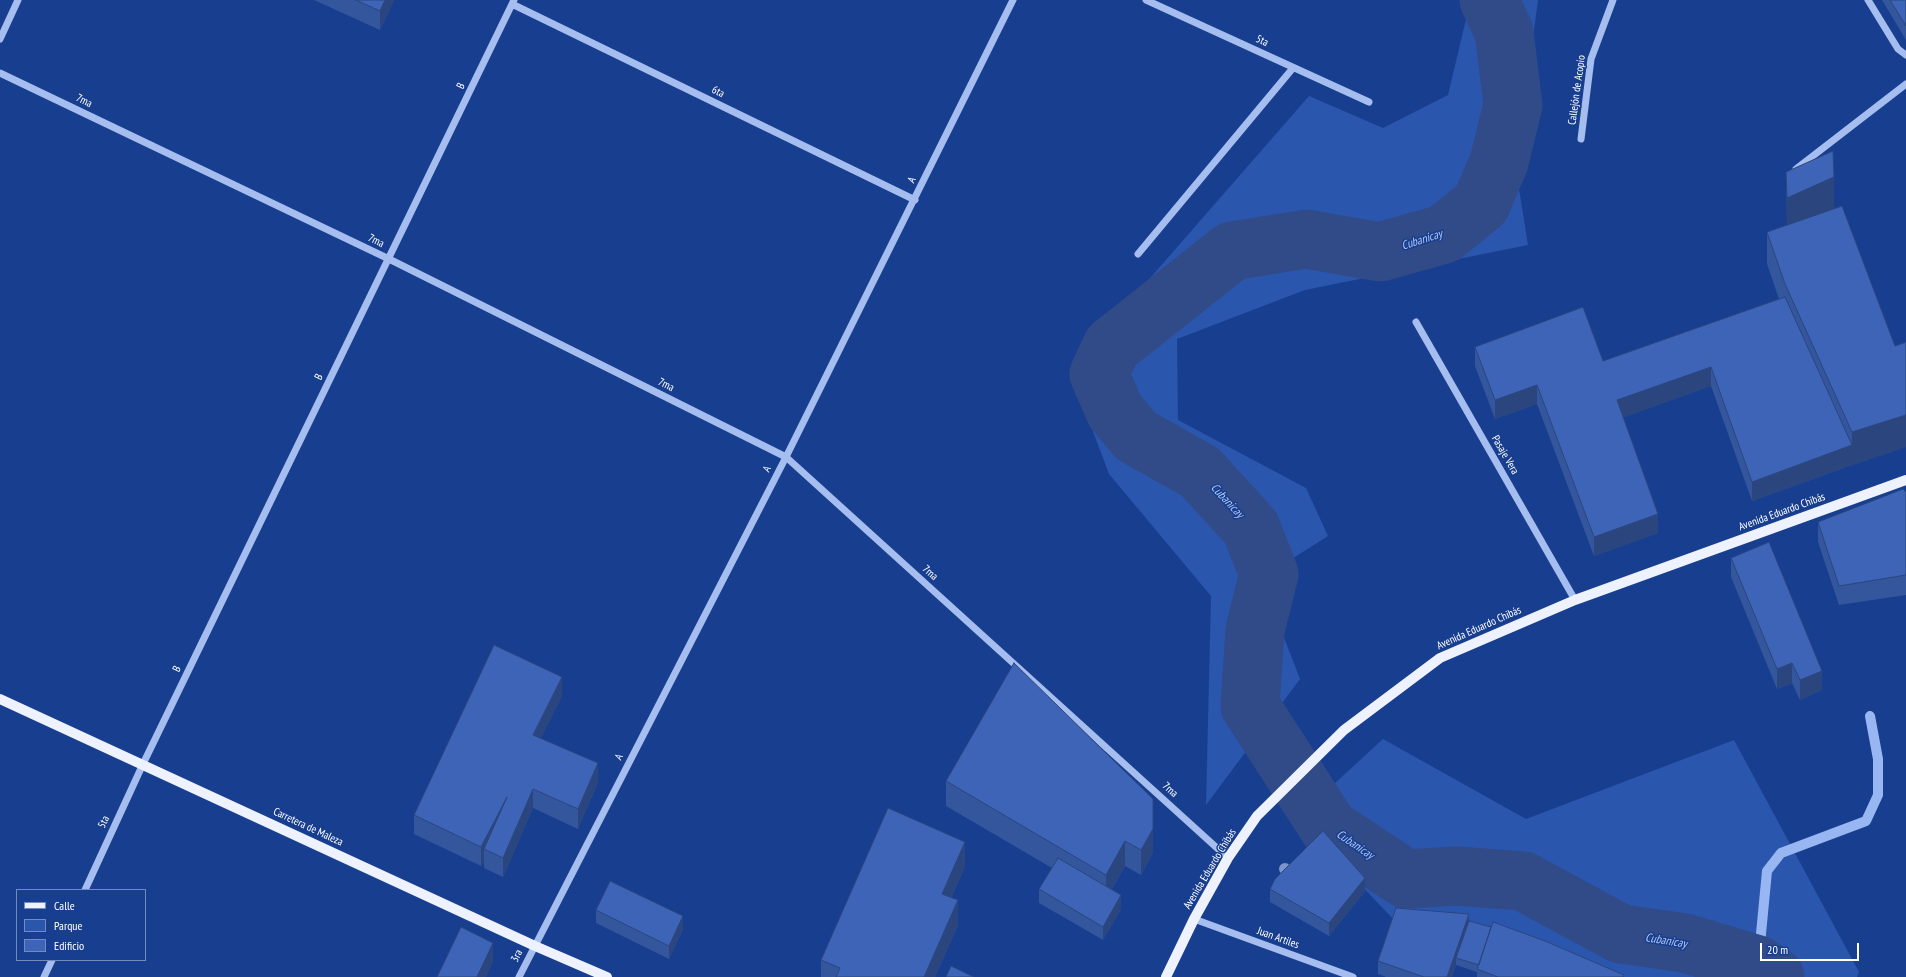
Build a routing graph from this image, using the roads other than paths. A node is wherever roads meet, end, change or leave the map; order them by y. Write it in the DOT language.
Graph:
graph roads {
  1 [pos="18,0"];
  2 [pos="1013,0"];
  3 [pos="1146,0"];
  4 [pos="1613,0"];
  5 [pos="1868,0"];
  6 [pos="513,2"];
  7 [pos="0,39"];
  8 [pos="1906,55"];
  9 [pos="1293,68"];
  10 [pos="0,73"];
  11 [pos="1906,84"];
  12 [pos="1369,102"];
  13 [pos="1581,139"];
  14 [pos="1793,171"];
  15 [pos="915,200"];
  16 [pos="1138,254"];
  17 [pos="389,259"];
  18 [pos="1416,322"];
  19 [pos="786,456"];
  20 [pos="1906,480"];
  21 [pos="1575,600"];
  22 [pos="0,699"];
  23 [pos="143,764"];
  24 [pos="1228,858"];
  25 [pos="85,889"];
  26 [pos="1194,919"];
  27 [pos="535,946"];
  28 [pos="52,961"];
  29 [pos="44,977"];
  30 [pos="519,977"];
  31 [pos="607,977"];
  32 [pos="1166,977"];
  33 [pos="1353,977"];
  1 -- 7 [label="street"];
  2 -- 15 [label="street, A"];
  3 -- 9 [label="street, 5ta"];
  4 -- 13 [label="street, Callejón de Acopio"];
  5 -- 8 [label="street"];
  6 -- 15 [label="street, 6ta"];
  6 -- 17 [label="street, B"];
  9 -- 12 [label="street, 5ta"];
  9 -- 16 [label="street"];
  10 -- 17 [label="street, 7ma"];
  11 -- 14 [label="street"];
  15 -- 19 [label="street, A"];
  17 -- 19 [label="street, 7ma"];
  17 -- 23 [label="street, B"];
  18 -- 21 [label="street, Pasaje Vera"];
  19 -- 24 [label="street, 7ma"];
  19 -- 27 [label="street, A"];
  20 -- 21 [label="main road, Avenida Eduardo Chibás"];
  21 -- 24 [label="main road, Avenida Eduardo Chibás"];
  22 -- 23 [label="main road, Carretera de Maleza"];
  23 -- 25 [label="street, 5ta"];
  23 -- 27 [label="main road, Carretera de Maleza"];
  24 -- 26 [label="main road, Avenida Eduardo Chibás"];
  26 -- 32 [label="main road, Avenida Eduardo Chibás"];
  26 -- 33 [label="street, Juan Artiles"];
  27 -- 30 [label="street, 3ra"];
  27 -- 31 [label="main road, Carretera de Maleza"];
  28 -- 29 [label="street"];
}
